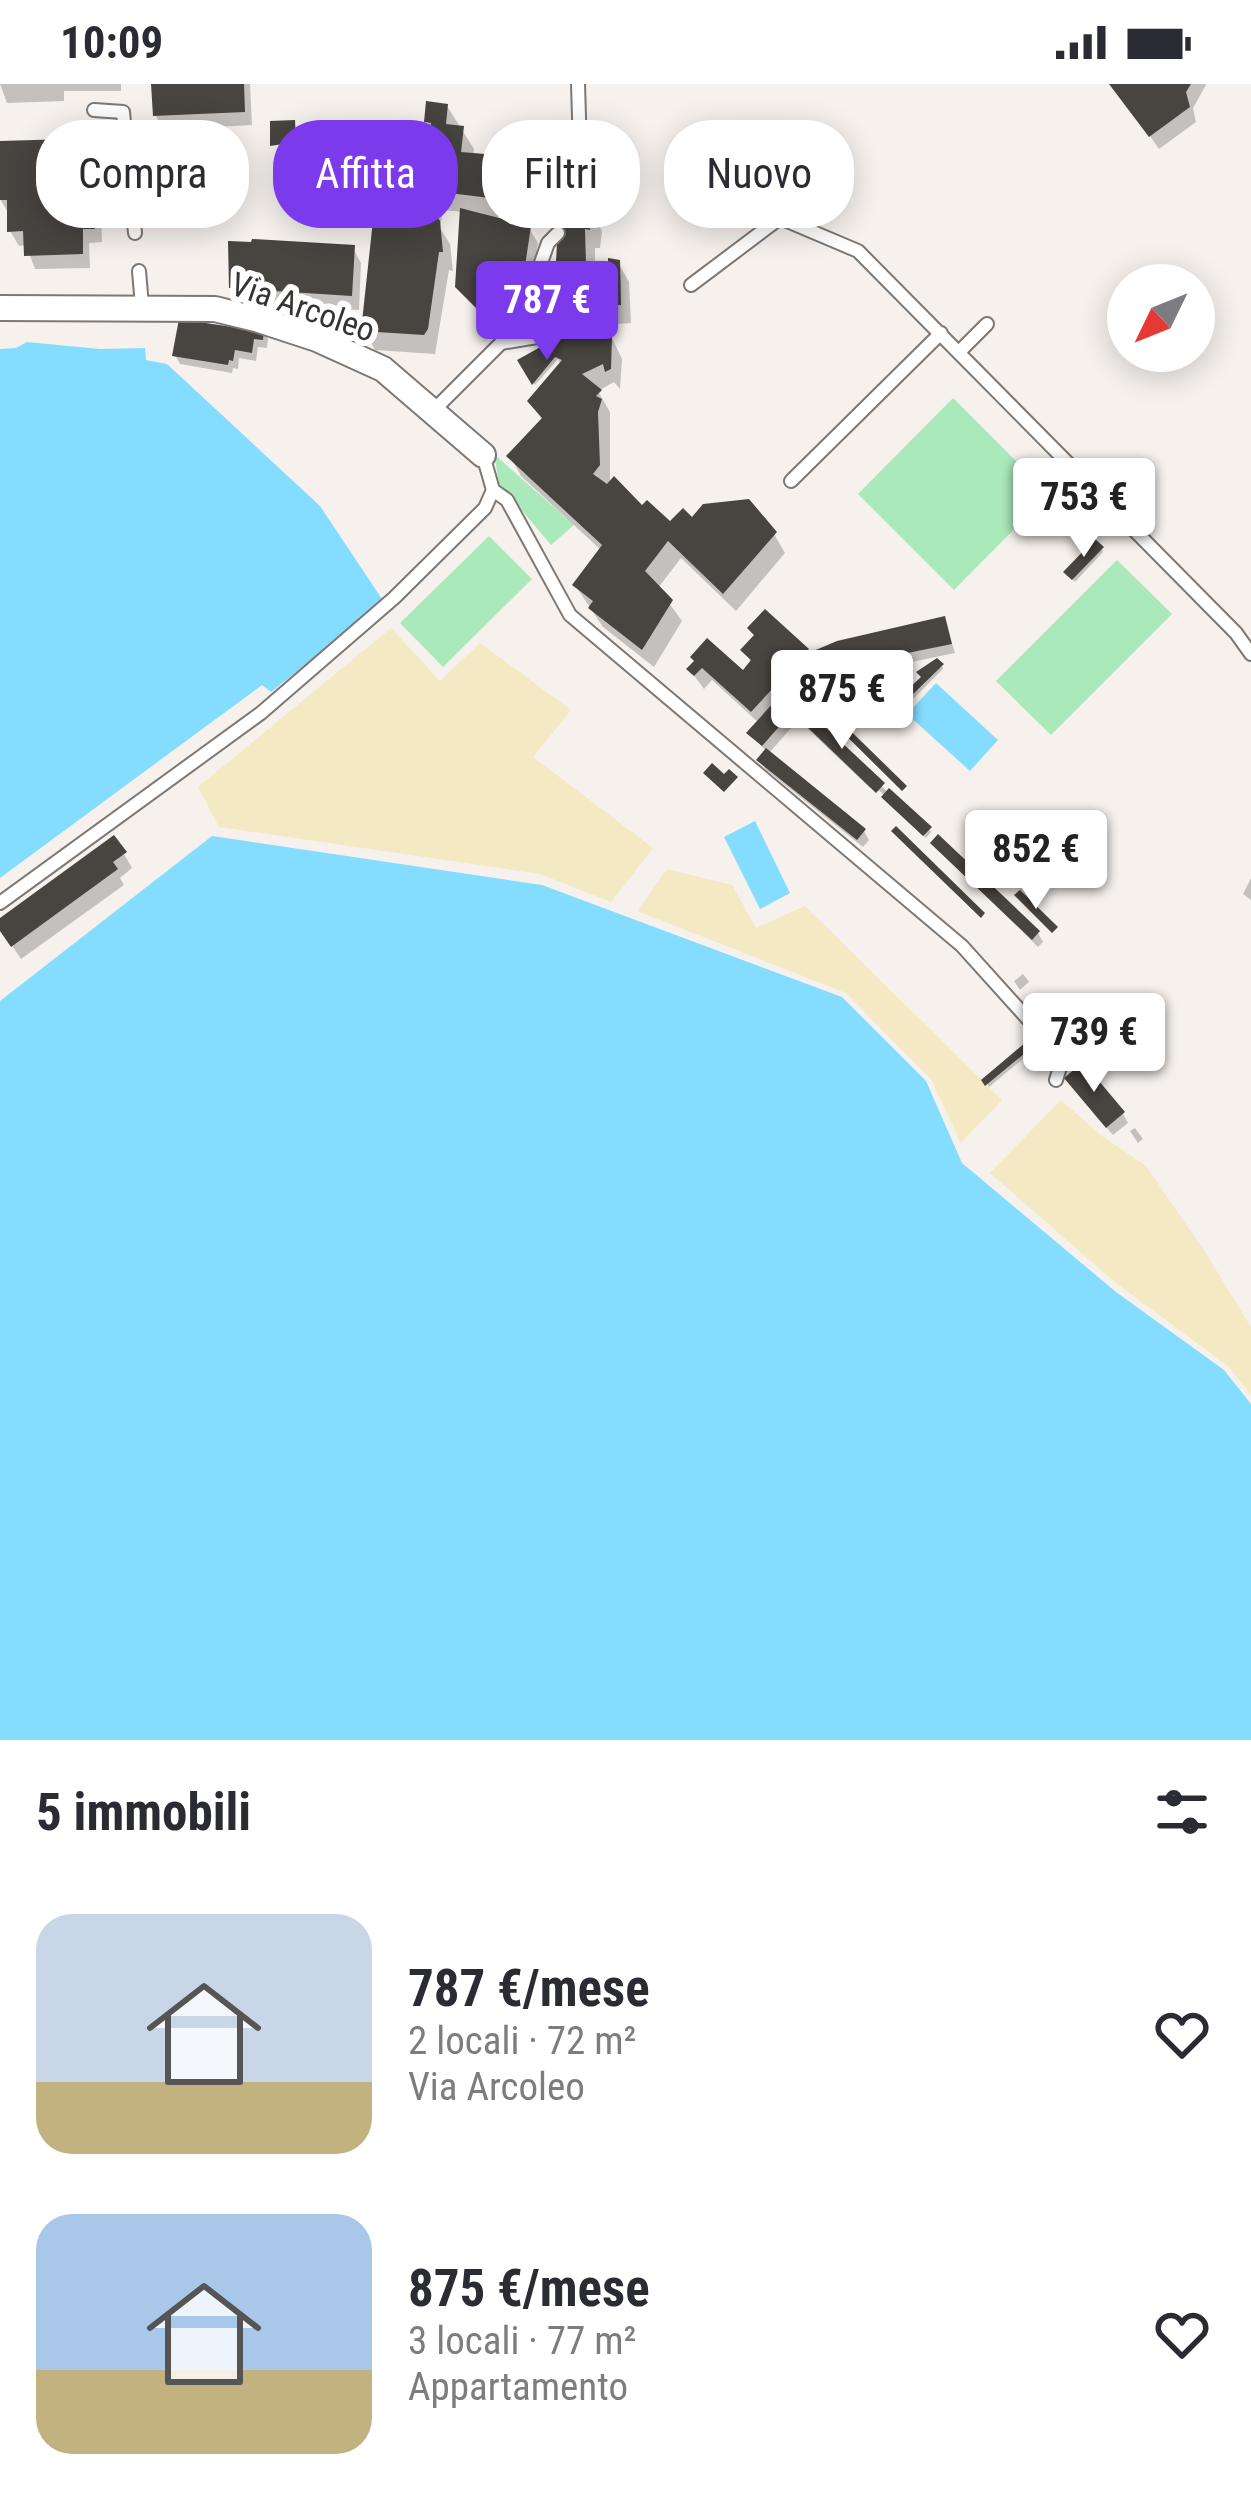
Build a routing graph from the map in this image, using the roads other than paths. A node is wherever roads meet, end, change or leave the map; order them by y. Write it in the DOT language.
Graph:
graph roads {
  1 [pos="578,84"];
  2 [pos="94,110"];
  3 [pos="579,120"];
  4 [pos="135,233"];
  5 [pos="558,233"];
  6 [pos="139,271"];
  7 [pos="691,285"];
  8 [pos="142,306"];
  9 [pos="0,308"];
  10 [pos="987,324"];
  11 [pos="941,333"];
  12 [pos="537,337"];
  13 [pos="501,343"];
  14 [pos="958,352"];
  15 [pos="432,412"];
  16 [pos="483,455"];
  17 [pos="791,481"];
  18 [pos="493,490"];
  19 [pos="1251,653"];
  20 [pos="0,903"];
  21 [pos="1056,1079"];
  1 -- 3 [label="lane"];
  2 -- 4 [label="lane"];
  5 -- 13 [label="lane"];
  6 -- 8 [label="lane"];
  7 -- 11 [label="lane"];
  8 -- 9 [label="street, Via Arcoleo"];
  8 -- 15 [label="street, Via Arcoleo"];
  10 -- 14 [label="lane"];
  11 -- 14 [label="lane"];
  11 -- 17 [label="lane"];
  12 -- 13 [label="lane"];
  13 -- 15 [label="lane"];
  14 -- 19 [label="lane"];
  15 -- 16 [label="street, Via Arcoleo"];
  16 -- 18 [label="lane"];
  18 -- 20 [label="lane"];
  18 -- 21 [label="lane"];
}
